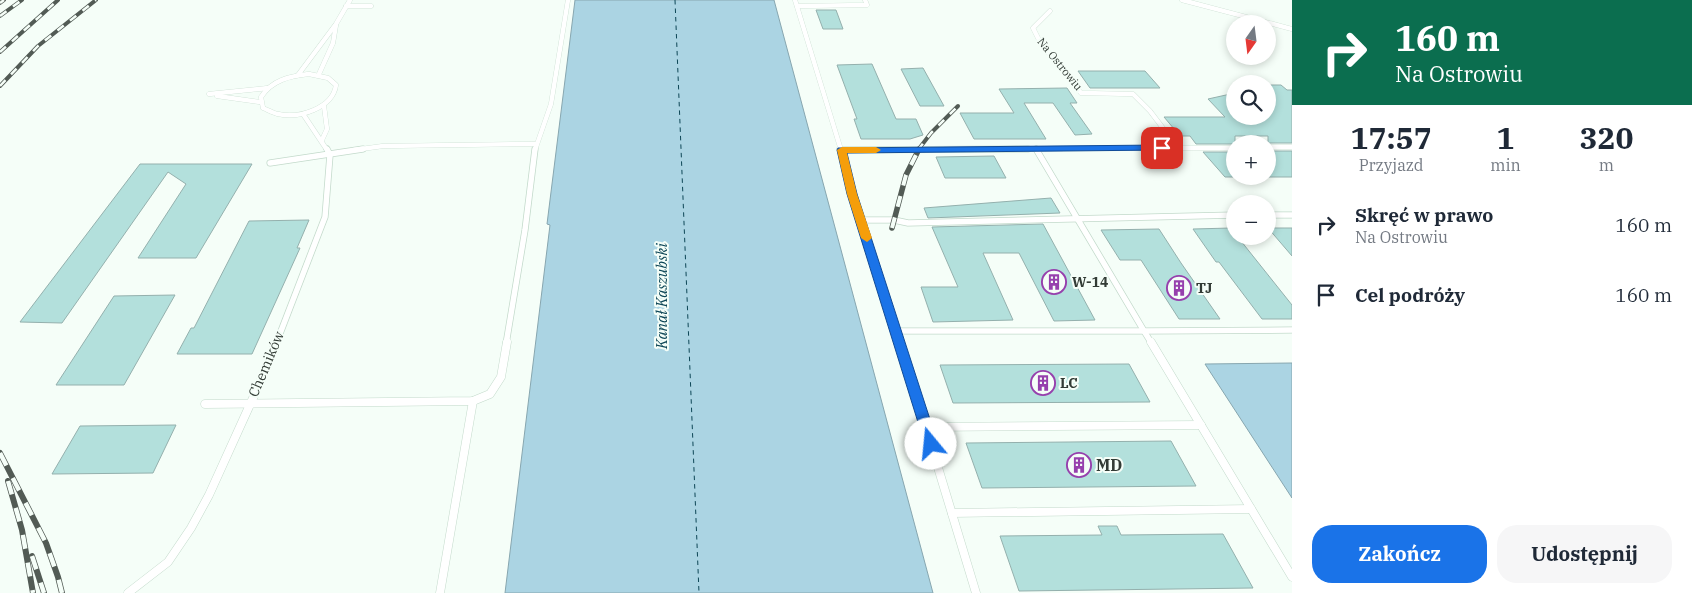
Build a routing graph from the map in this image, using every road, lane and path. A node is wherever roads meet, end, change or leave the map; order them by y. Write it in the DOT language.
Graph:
graph roads {
  1 [pos="350,0"];
  2 [pos="568,0"];
  3 [pos="866,0"];
  4 [pos="1182,0"];
  5 [pos="796,3"];
  6 [pos="346,6"];
  7 [pos="371,6"];
  8 [pos="1050,12"];
  9 [pos="336,24"];
  10 [pos="1292,29"];
  11 [pos="319,74"];
  12 [pos="298,75"];
  13 [pos="268,88"];
  14 [pos="260,102"];
  15 [pos="324,106"];
  16 [pos="302,114"];
  17 [pos="322,140"];
  18 [pos="536,144"];
  19 [pos="1276,147"];
  20 [pos="1292,147"];
  21 [pos="1178,148"];
  22 [pos="1226,148"];
  23 [pos="1036,149"];
  24 [pos="842,150"];
  25 [pos="330,155"];
  26 [pos="270,163"];
  27 [pos="1292,214"];
  28 [pos="1276,215"];
  29 [pos="1226,216"];
  30 [pos="1077,218"];
  31 [pos="861,220"];
  32 [pos="1144,330"];
  33 [pos="1292,330"];
  34 [pos="896,331"];
  35 [pos="473,401"];
  36 [pos="205,404"];
  37 [pos="250,404"];
  38 [pos="1201,425"];
  39 [pos="926,427"];
  40 [pos="1251,509"];
  41 [pos="952,513"];
  42 [pos="1292,577"];
  43 [pos="128,593"];
  44 [pos="440,593"];
  45 [pos="976,593"];
  1 -- 6 [label="lane"];
  2 -- 18 [label="lane"];
  3 -- 5 [label="lane"];
  4 -- 10 [label="lane"];
  5 -- 24 [label="lane"];
  6 -- 7 [label="lane"];
  6 -- 9 [label="lane"];
  8 -- 21 [label="lane, Na Ostrowiu"];
  9 -- 11 [label="lane"];
  9 -- 12 [label="lane"];
  11 -- 12 [label="lane"];
  11 -- 15 [label="lane"];
  12 -- 13 [label="lane"];
  13 -- 14 [label="lane"];
  13 -- 14 [label="lane"];
  14 -- 16 [label="lane"];
  15 -- 16 [label="lane"];
  15 -- 17 [label="lane"];
  16 -- 17 [label="lane"];
  17 -- 25 [label="lane"];
  18 -- 25 [label="lane"];
  18 -- 35 [label="lane"];
  19 -- 20 [label="lane"];
  21 -- 22 [label="lane"];
  21 -- 23 [label="lane"];
  23 -- 24 [label="lane"];
  23 -- 30 [label="lane"];
  24 -- 31 [label="lane"];
  25 -- 26 [label="lane"];
  25 -- 37 [label="lane, Chemików"];
  27 -- 28 [label="lane"];
  29 -- 30 [label="lane"];
  30 -- 31 [label="lane"];
  30 -- 32 [label="lane"];
  31 -- 34 [label="lane"];
  32 -- 33 [label="lane"];
  32 -- 34 [label="lane"];
  32 -- 38 [label="lane"];
  34 -- 39 [label="lane"];
  35 -- 37 [label="lane"];
  35 -- 44 [label="lane"];
  36 -- 37 [label="lane"];
  37 -- 43 [label="lane, Chemików"];
  38 -- 39 [label="lane"];
  38 -- 40 [label="lane"];
  39 -- 41 [label="lane"];
  40 -- 41 [label="lane"];
  40 -- 42 [label="lane"];
  41 -- 45 [label="lane"];
}
